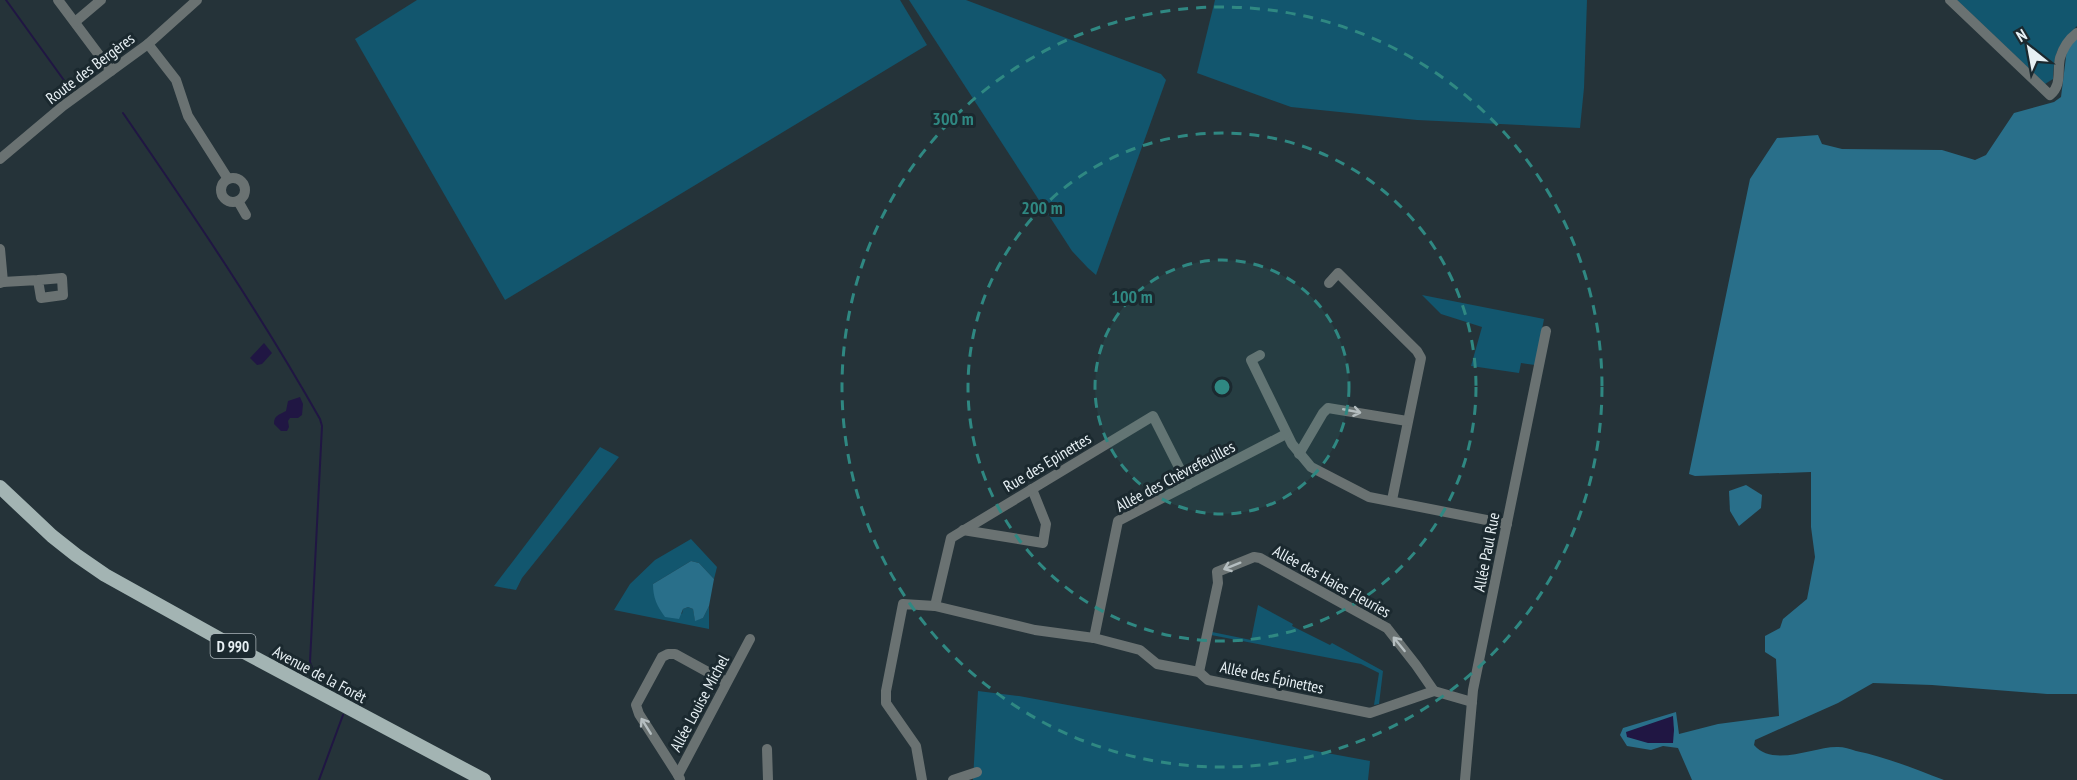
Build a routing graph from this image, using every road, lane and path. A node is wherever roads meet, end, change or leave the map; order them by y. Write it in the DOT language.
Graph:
graph roads {
  1 [pos="58,0"];
  2 [pos="101,0"];
  3 [pos="197,0"];
  4 [pos="1950,0"];
  5 [pos="75,22"];
  6 [pos="2077,33"];
  7 [pos="148,44"];
  8 [pos="111,71"];
  9 [pos="0,159"];
  10 [pos="228,179"];
  11 [pos="238,201"];
  12 [pos="246,215"];
  13 [pos="0,249"];
  14 [pos="38,280"];
  15 [pos="2,283"];
  16 [pos="1329,283"];
  17 [pos="1546,331"];
  18 [pos="1260,355"];
  19 [pos="1407,421"];
  20 [pos="1286,434"];
  21 [pos="1299,454"];
  22 [pos="1188,485"];
  23 [pos="0,487"];
  24 [pos="1032,489"];
  25 [pos="1392,500"];
  26 [pos="1507,524"];
  27 [pos="963,530"];
  28 [pos="934,606"];
  29 [pos="1095,638"];
  30 [pos="750,639"];
  31 [pos="1199,672"];
  32 [pos="726,682"];
  33 [pos="1434,691"];
  34 [pos="1472,702"];
  35 [pos="767,749"];
  36 [pos="977,772"];
  37 [pos="680,778"];
  38 [pos="483,780"];
  39 [pos="768,780"];
  40 [pos="922,780"];
  41 [pos="953,780"];
  42 [pos="1465,780"];
  1 -- 5 [label="street"];
  2 -- 5 [label="street"];
  3 -- 7 [label="street, Route des Bergères"];
  4 -- 6 [label="street"];
  5 -- 8 [label="street"];
  7 -- 8 [label="street, Route des Bergères"];
  7 -- 10 [label="street"];
  8 -- 9 [label="street, Route des Bergères"];
  10 -- 11 [label="street"];
  10 -- 11 [label="street"];
  11 -- 12 [label="street"];
  13 -- 15 [label="street"];
  14 -- 15 [label="street"];
  16 -- 19 [label="street"];
  17 -- 26 [label="street, Allée Paul Rue"];
  18 -- 20 [label="street"];
  21 -- 19 [label="street, one-way"];
  19 -- 25 [label="street"];
  20 -- 21 [label="street"];
  20 -- 22 [label="street, Allée des Chèvrefeuilles"];
  21 -- 25 [label="street"];
  22 -- 24 [label="street, Rue des Epinettes"];
  22 -- 29 [label="street, Allée des Chèvrefeuilles"];
  23 -- 38 [label="main road, Avenue de la Forêt / D 990"];
  24 -- 27 [label="street, Rue des Epinettes"];
  24 -- 27 [label="street"];
  25 -- 26 [label="street"];
  26 -- 34 [label="street, Allée Paul Rue"];
  27 -- 28 [label="street, Rue des Epinettes"];
  28 -- 29 [label="street, Allée des Épinettes"];
  28 -- 40 [label="street, Allée des Épinettes"];
  29 -- 31 [label="street, Allée des Épinettes"];
  30 -- 32 [label="street, Allée Louise Michel"];
  31 -- 33 [label="street, Allée des Épinettes"];
  33 -- 31 [label="street, Allée des Haies Fleuries, one-way"];
  32 -- 37 [label="street, Allée Louise Michel"];
  37 -- 32 [label="street, one-way"];
  33 -- 34 [label="street"];
  34 -- 42 [label="street, Allée Paul Rue"];
  35 -- 39 [label="street"];
  36 -- 41 [label="street"];
}
